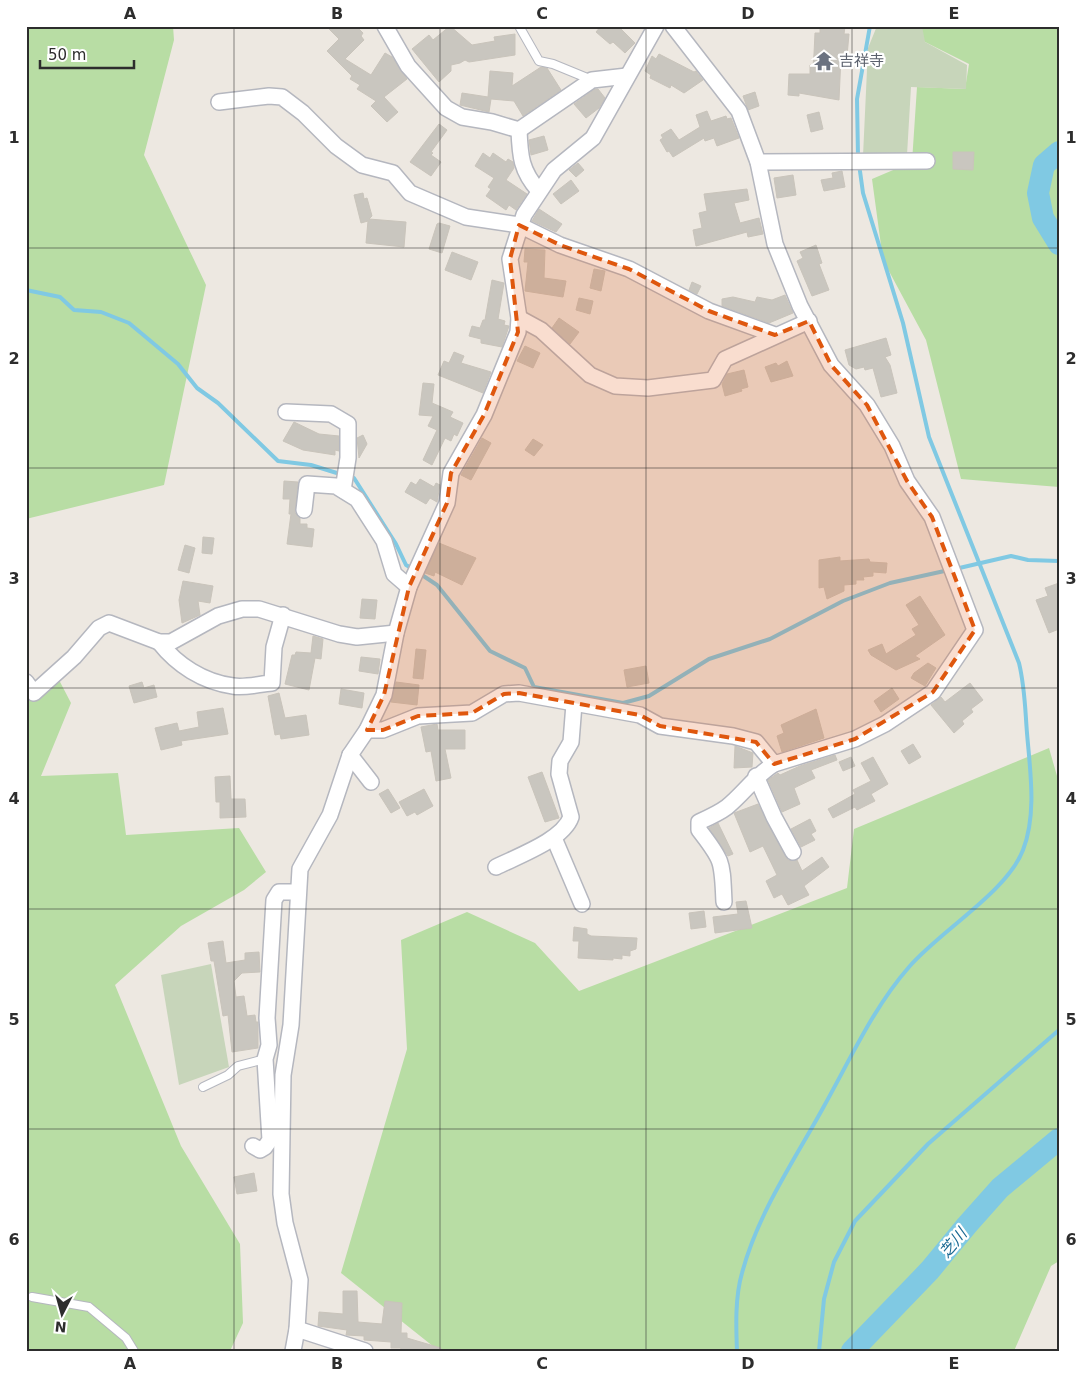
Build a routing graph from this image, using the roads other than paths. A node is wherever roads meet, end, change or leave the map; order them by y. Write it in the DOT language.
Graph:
graph roads {
  1 [pos="385,26"];
  2 [pos="519,26"];
  3 [pos="656,26"];
  4 [pos="673,26"];
  5 [pos="627,76"];
  6 [pos="592,80"];
  7 [pos="219,102"];
  8 [pos="519,130"];
  9 [pos="927,161"];
  10 [pos="758,162"];
  11 [pos="539,190"];
  12 [pos="519,226"];
  13 [pos="519,318"];
  14 [pos="810,321"];
  15 [pos="775,335"];
  16 [pos="286,412"];
  17 [pos="343,490"];
  18 [pos="304,510"];
  19 [pos="409,587"];
  20 [pos="283,615"];
  21 [pos="396,633"];
  22 [pos="158,642"];
  23 [pos="26,682"];
  24 [pos="574,704"];
  25 [pos="367,730"];
  26 [pos="350,755"];
  27 [pos="774,764"];
  28 [pos="756,776"];
  29 [pos="371,782"];
  30 [pos="554,838"];
  31 [pos="794,852"];
  32 [pos="496,867"];
  33 [pos="297,892"];
  34 [pos="724,902"];
  35 [pos="582,904"];
  36 [pos="265,1059"];
  37 [pos="204,1087"];
  38 [pos="253,1146"];
  39 [pos="32,1297"];
  40 [pos="297,1329"];
  41 [pos="134,1351"];
  42 [pos="293,1351"];
  43 [pos="365,1351"];
  1 -- 8 [label="street"];
  2 -- 6 [label="lane"];
  3 -- 5 [label="street"];
  4 -- 10 [label="street"];
  5 -- 6 [label="street"];
  5 -- 11 [label="street"];
  6 -- 8 [label="street"];
  7 -- 12 [label="street"];
  8 -- 11 [label="street"];
  9 -- 10 [label="street"];
  10 -- 14 [label="street"];
  11 -- 12 [label="street"];
  12 -- 13 [label="street"];
  12 -- 15 [label="street"];
  13 -- 15 [label="street"];
  13 -- 19 [label="street"];
  14 -- 15 [label="street"];
  14 -- 27 [label="street"];
  16 -- 17 [label="street"];
  17 -- 18 [label="street"];
  17 -- 19 [label="street"];
  19 -- 21 [label="street"];
  20 -- 21 [label="street"];
  20 -- 22 [label="street"];
  20 -- 22 [label="street"];
  21 -- 25 [label="street"];
  22 -- 23 [label="street"];
  24 -- 25 [label="street"];
  24 -- 27 [label="street"];
  24 -- 30 [label="street"];
  25 -- 26 [label="street"];
  26 -- 29 [label="street"];
  26 -- 33 [label="street"];
  27 -- 28 [label="street"];
  28 -- 31 [label="street"];
  28 -- 34 [label="street"];
  30 -- 32 [label="street"];
  30 -- 35 [label="street"];
  33 -- 36 [label="street"];
  33 -- 40 [label="street"];
  36 -- 37 [label="lane"];
  36 -- 38 [label="street"];
  39 -- 41 [label="lane"];
  40 -- 42 [label="street"];
  40 -- 43 [label="street"];
}
